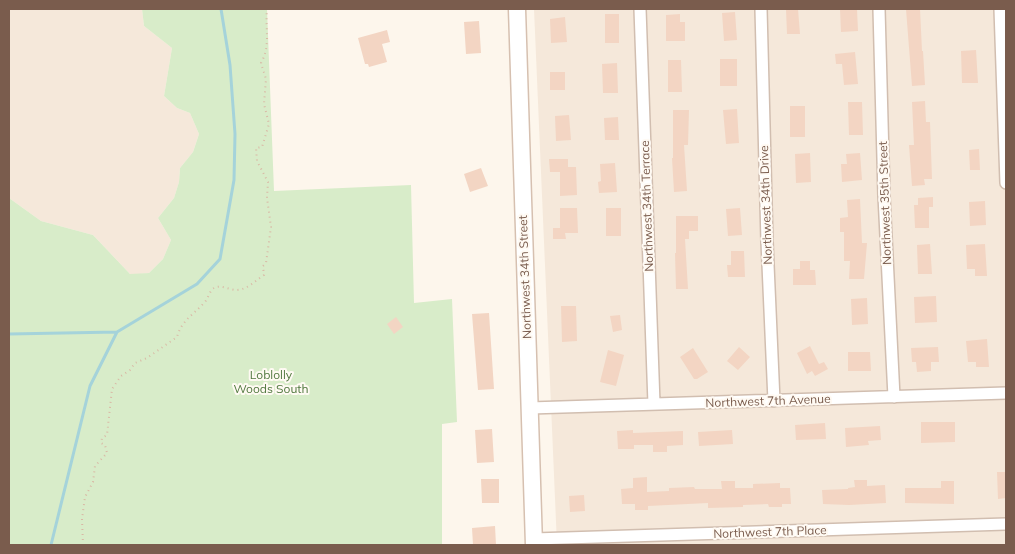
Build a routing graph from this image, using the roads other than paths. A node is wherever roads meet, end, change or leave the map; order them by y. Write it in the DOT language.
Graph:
graph roads {
  1 [pos="517,9"];
  2 [pos="640,9"];
  3 [pos="761,9"];
  4 [pos="880,9"];
  5 [pos="1000,9"];
  6 [pos="1006,183"];
  7 [pos="1006,393"];
  8 [pos="894,397"];
  9 [pos="774,401"];
  10 [pos="654,404"];
  11 [pos="530,408"];
  12 [pos="1006,524"];
  13 [pos="534,542"];
  1 -- 11 [label="main road, Northwest 34th Street"];
  2 -- 10 [label="street, Northwest 34th Terrace"];
  3 -- 9 [label="street, Northwest 34th Drive"];
  4 -- 8 [label="street, Northwest 35th Street"];
  5 -- 6 [label="street"];
  7 -- 8 [label="street, Northwest 7th Avenue"];
  8 -- 9 [label="street, Northwest 7th Avenue"];
  9 -- 10 [label="street, Northwest 7th Avenue"];
  10 -- 11 [label="street, Northwest 7th Avenue"];
  11 -- 13 [label="main road, Northwest 34th Street"];
  12 -- 13 [label="street, Northwest 7th Place"];
}
